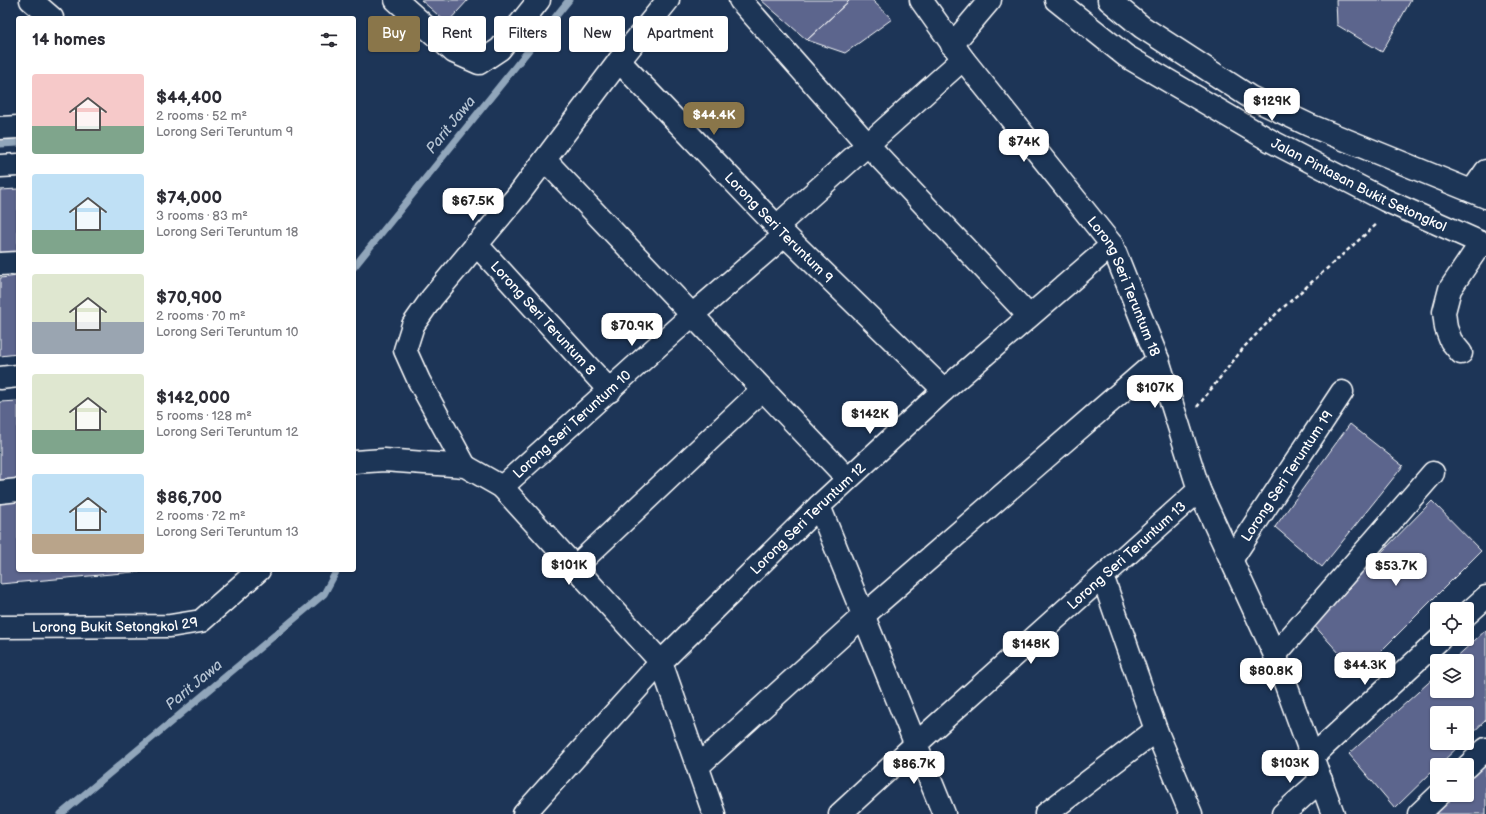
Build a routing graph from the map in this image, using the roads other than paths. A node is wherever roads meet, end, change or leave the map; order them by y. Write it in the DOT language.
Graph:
graph roads {
  1 [pos="31,0"];
  2 [pos="396,0"];
  3 [pos="538,0"];
  4 [pos="668,0"];
  5 [pos="740,0"];
  6 [pos="921,0"];
  7 [pos="990,0"];
  8 [pos="1056,0"];
  9 [pos="1109,0"];
  10 [pos="50,16"];
  11 [pos="958,52"];
  12 [pos="619,61"];
  13 [pos="16,127"];
  14 [pos="0,128"];
  15 [pos="868,145"];
  16 [pos="545,160"];
  17 [pos="16,165"];
  18 [pos="0,166"];
  19 [pos="1486,171"];
  20 [pos="1479,194"];
  21 [pos="781,230"];
  22 [pos="476,244"];
  23 [pos="1483,244"];
  24 [pos="1112,245"];
  25 [pos="16,263"];
  26 [pos="0,264"];
  27 [pos="691,316"];
  28 [pos="1029,316"];
  29 [pos="1461,353"];
  30 [pos="1158,360"];
  31 [pos="16,376"];
  32 [pos="0,378"];
  33 [pos="762,390"];
  34 [pos="944,390"];
  35 [pos="610,391"];
  36 [pos="1342,392"];
  37 [pos="356,462"];
  38 [pos="465,466"];
  39 [pos="1433,473"];
  40 [pos="848,479"];
  41 [pos="502,487"];
  42 [pos="16,490"];
  43 [pos="1199,490"];
  44 [pos="0,492"];
  45 [pos="819,506"];
  46 [pos="1231,560"];
  47 [pos="575,567"];
  48 [pos="257,572"];
  49 [pos="1102,578"];
  50 [pos="1486,596"];
  51 [pos="1474,607"];
  52 [pos="863,616"];
  53 [pos="0,627"];
  54 [pos="1432,646"];
  55 [pos="1275,655"];
  56 [pos="661,662"];
  57 [pos="1156,730"];
  58 [pos="916,744"];
  59 [pos="1486,749"];
  60 [pos="1312,757"];
  61 [pos="1474,760"];
  62 [pos="698,766"];
  63 [pos="1320,780"];
  64 [pos="1432,802"];
  65 [pos="524,814"];
  66 [pos="714,814"];
  67 [pos="840,814"];
  68 [pos="944,814"];
  69 [pos="1046,814"];
  70 [pos="1191,814"];
  71 [pos="1283,814"];
  72 [pos="1332,814"];
  73 [pos="1419,814"];
  1 -- 10 [label="street"];
  2 -- 3 [label="street"];
  4 -- 12 [label="street"];
  5 -- 15 [label="street"];
  6 -- 11 [label="street, Lorong Seri Teruntum 18"];
  7 -- 11 [label="street, Lorong Seri Teruntum 10"];
  8 -- 23 [label="street, Jalan Pintasan Bukit Setongkol"];
  9 -- 20 [label="street"];
  11 -- 15 [label="street, Lorong Seri Teruntum 10"];
  11 -- 24 [label="street, Lorong Seri Teruntum 18"];
  12 -- 16 [label="street"];
  12 -- 21 [label="street, Lorong Seri Teruntum 9"];
  13 -- 14 [label="street"];
  15 -- 21 [label="street, Lorong Seri Teruntum 10"];
  15 -- 28 [label="street"];
  16 -- 22 [label="street"];
  16 -- 27 [label="street"];
  17 -- 18 [label="street"];
  19 -- 20 [label="street"];
  21 -- 27 [label="street, Lorong Seri Teruntum 10"];
  21 -- 34 [label="street, Lorong Seri Teruntum 9"];
  22 -- 35 [label="street, Lorong Seri Teruntum 8"];
  22 -- 38 [label="street"];
  23 -- 29 [label="street"];
  24 -- 28 [label="street, Lorong Seri Teruntum 12"];
  24 -- 30 [label="street, Lorong Seri Teruntum 18"];
  25 -- 26 [label="street"];
  27 -- 33 [label="street"];
  27 -- 35 [label="street, Lorong Seri Teruntum 10"];
  28 -- 34 [label="street, Lorong Seri Teruntum 12"];
  30 -- 43 [label="street, Lorong Seri Teruntum 18"];
  30 -- 52 [label="street"];
  31 -- 32 [label="street"];
  33 -- 40 [label="street"];
  33 -- 47 [label="street"];
  34 -- 40 [label="street, Lorong Seri Teruntum 12"];
  35 -- 41 [label="street, Lorong Seri Teruntum 10"];
  36 -- 46 [label="street, Lorong Seri Teruntum 19"];
  37 -- 38 [label="street"];
  38 -- 41 [label="street"];
  39 -- 55 [label="street"];
  40 -- 45 [label="street, Lorong Seri Teruntum 12"];
  41 -- 47 [label="street"];
  42 -- 44 [label="street"];
  43 -- 46 [label="street, Lorong Seri Teruntum 18"];
  43 -- 49 [label="street, Lorong Seri Teruntum 13"];
  45 -- 52 [label="street"];
  45 -- 56 [label="street, Lorong Seri Teruntum 12"];
  46 -- 55 [label="street, Lorong Seri Teruntum 18"];
  47 -- 56 [label="street"];
  48 -- 53 [label="street, Lorong Bukit Setongkol 29"];
  49 -- 57 [label="street"];
  49 -- 58 [label="street, Lorong Seri Teruntum 13"];
  50 -- 51 [label="street"];
  52 -- 58 [label="street"];
  52 -- 62 [label="street"];
  54 -- 60 [label="street"];
  55 -- 60 [label="street, Lorong Seri Teruntum 18"];
  56 -- 62 [label="street"];
  56 -- 65 [label="street, Lorong Seri Teruntum 12"];
  57 -- 69 [label="street"];
  57 -- 70 [label="street"];
  58 -- 67 [label="street, Lorong Seri Teruntum 13"];
  58 -- 68 [label="street"];
  59 -- 61 [label="street"];
  60 -- 63 [label="street, Lorong Seri Teruntum 18"];
  62 -- 66 [label="street"];
  63 -- 71 [label="street"];
  63 -- 72 [label="street, Lorong Seri Teruntum 18"];
  64 -- 73 [label="street"];
}
